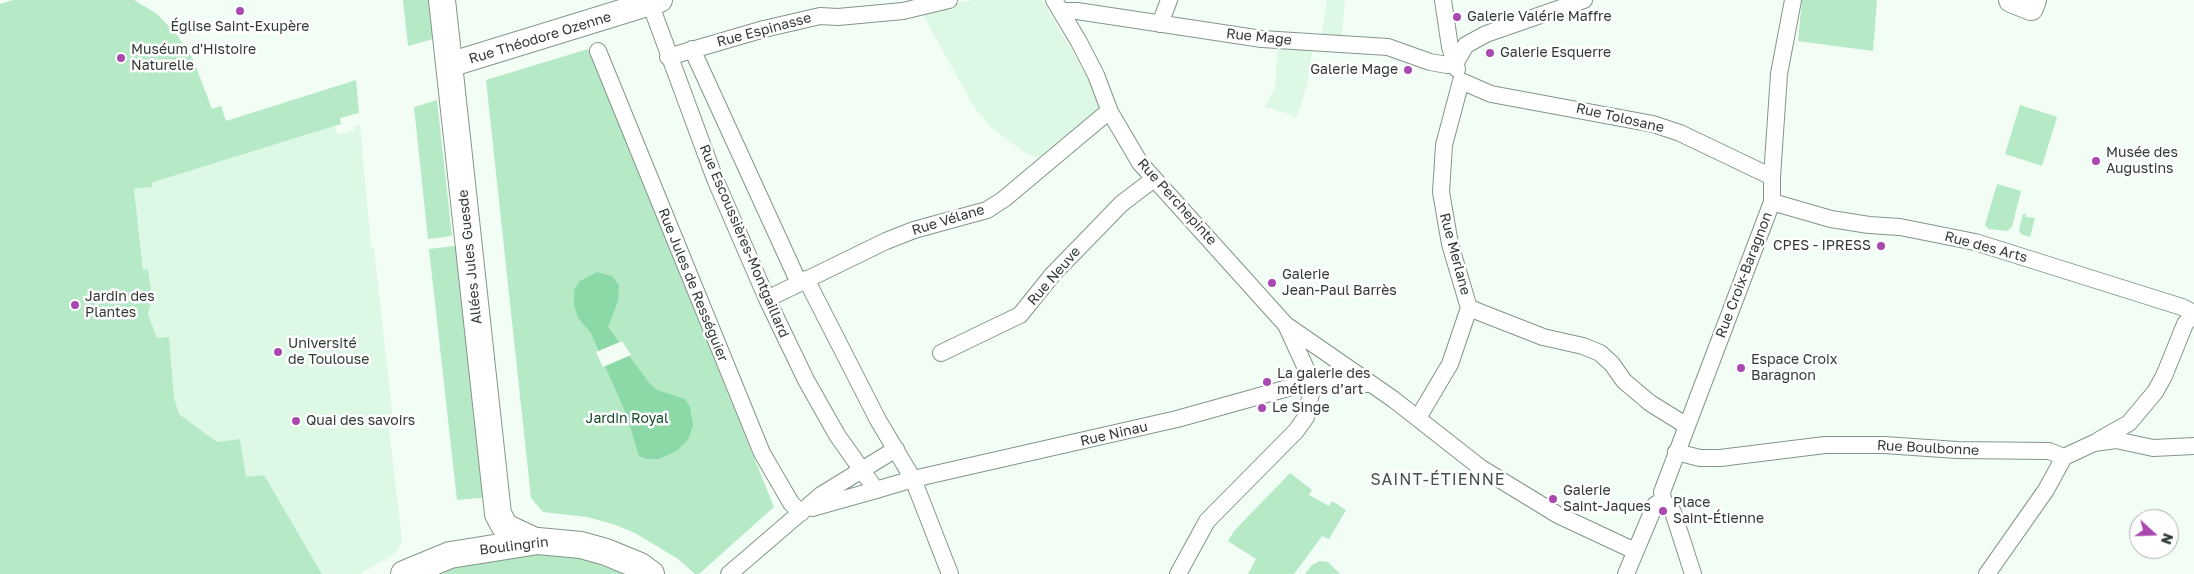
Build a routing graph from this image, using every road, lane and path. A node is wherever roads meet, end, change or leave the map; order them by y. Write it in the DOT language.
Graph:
graph roads {
  1 [pos="442,0"];
  2 [pos="949,0"];
  3 [pos="1169,0"];
  4 [pos="1443,0"];
  5 [pos="1584,0"];
  6 [pos="1793,0"];
  7 [pos="655,2"];
  8 [pos="1061,4"];
  9 [pos="822,8"];
  10 [pos="1094,14"];
  11 [pos="1160,24"];
  12 [pos="1079,42"];
  13 [pos="692,49"];
  14 [pos="598,51"];
  15 [pos="668,57"];
  16 [pos="1455,64"];
  17 [pos="449,65"];
  18 [pos="1461,81"];
  19 [pos="1110,112"];
  20 [pos="1772,177"];
  21 [pos="1154,179"];
  22 [pos="1772,202"];
  23 [pos="802,281"];
  24 [pos="767,299"];
  25 [pos="1469,308"];
  26 [pos="2194,313"];
  27 [pos="1286,325"];
  28 [pos="941,353"];
  29 [pos="1313,384"];
  30 [pos="1371,385"];
  31 [pos="1418,418"];
  32 [pos="2129,423"];
  33 [pos="1687,426"];
  34 [pos="2094,443"];
  35 [pos="2133,443"];
  36 [pos="2194,446"];
  37 [pos="896,449"];
  38 [pos="1676,454"];
  39 [pos="2064,456"];
  40 [pos="860,469"];
  41 [pos="913,479"];
  42 [pos="876,490"];
  43 [pos="1666,503"];
  44 [pos="801,513"];
  45 [pos="498,514"];
  46 [pos="534,541"];
  47 [pos="466,551"];
  48 [pos="1635,551"];
  49 [pos="404,574"];
  50 [pos="651,574"];
  51 [pos="729,574"];
  52 [pos="950,574"];
  53 [pos="1178,574"];
  54 [pos="1626,574"];
  55 [pos="1686,574"];
  56 [pos="1693,574"];
  57 [pos="1987,574"];
  1 -- 17 [label="main road, Allées Jules Guesde"];
  2 -- 9 [label="street, Rue Espinasse"];
  3 -- 11 [label="street"];
  4 -- 16 [label="street"];
  5 -- 16 [label="street"];
  6 -- 20 [label="street, Rue Croix-Baragnon"];
  7 -- 15 [label="street, Rue Escoussières-Montgaillard"];
  7 -- 17 [label="street, Rue Théodore Ozenne"];
  8 -- 10 [label="street, Rue Mage"];
  8 -- 12 [label="street, Rue Perchepinte"];
  9 -- 13 [label="street, Rue Espinasse"];
  10 -- 11 [label="street, Rue Mage"];
  10 -- 12 [label="street"];
  11 -- 16 [label="street, Rue Mage"];
  12 -- 19 [label="street, Rue Perchepinte"];
  13 -- 15 [label="street, Rue Espinasse"];
  13 -- 23 [label="street"];
  14 -- 44 [label="street, Rue Jules de Rességuier"];
  15 -- 24 [label="street, Rue Escoussières-Montgaillard"];
  16 -- 18 [label="street"];
  17 -- 45 [label="main road, Allées Jules Guesde"];
  18 -- 20 [label="street, Rue Tolosane"];
  18 -- 25 [label="street, Rue Merlane"];
  19 -- 21 [label="street, Rue Perchepinte"];
  19 -- 23 [label="street, Rue Vélane"];
  20 -- 22 [label="street, Rue Croix-Baragnon"];
  21 -- 27 [label="street, Rue Perchepinte"];
  21 -- 28 [label="street, Rue Neuve"];
  22 -- 26 [label="street, Rue des Arts"];
  22 -- 33 [label="street, Rue Croix-Baragnon"];
  23 -- 24 [label="street, Rue Vélane"];
  23 -- 37 [label="street"];
  24 -- 40 [label="street, Rue Escoussières-Montgaillard"];
  25 -- 31 [label="street, Rue Merlane"];
  25 -- 33 [label="street"];
  26 -- 32 [label="street"];
  27 -- 29 [label="street"];
  27 -- 30 [label="street"];
  29 -- 30 [label="street, Rue Ninau"];
  29 -- 41 [label="street, Rue Ninau"];
  29 -- 53 [label="street"];
  30 -- 31 [label="street"];
  31 -- 48 [label="street"];
  32 -- 34 [label="street"];
  32 -- 35 [label="street"];
  33 -- 38 [label="street"];
  34 -- 35 [label="street"];
  34 -- 39 [label="street"];
  35 -- 36 [label="street"];
  37 -- 40 [label="street"];
  37 -- 41 [label="street"];
  38 -- 39 [label="street, Rue Boulbonne"];
  38 -- 43 [label="street"];
  39 -- 57 [label="street"];
  40 -- 42 [label="street, Rue Escoussières-Montgaillard"];
  40 -- 44 [label="street"];
  41 -- 42 [label="street, Rue Ninau"];
  41 -- 52 [label="street"];
  42 -- 44 [label="street, Rue Ninau"];
  43 -- 48 [label="street"];
  43 -- 55 [label="street"];
  43 -- 56 [label="street"];
  44 -- 51 [label="street"];
  45 -- 46 [label="main road"];
  45 -- 47 [label="main road"];
  46 -- 47 [label="main road, Boulingrin"];
  46 -- 50 [label="main road, Boulingrin"];
  47 -- 49 [label="main road, Boulingrin"];
  48 -- 54 [label="street"];
}
